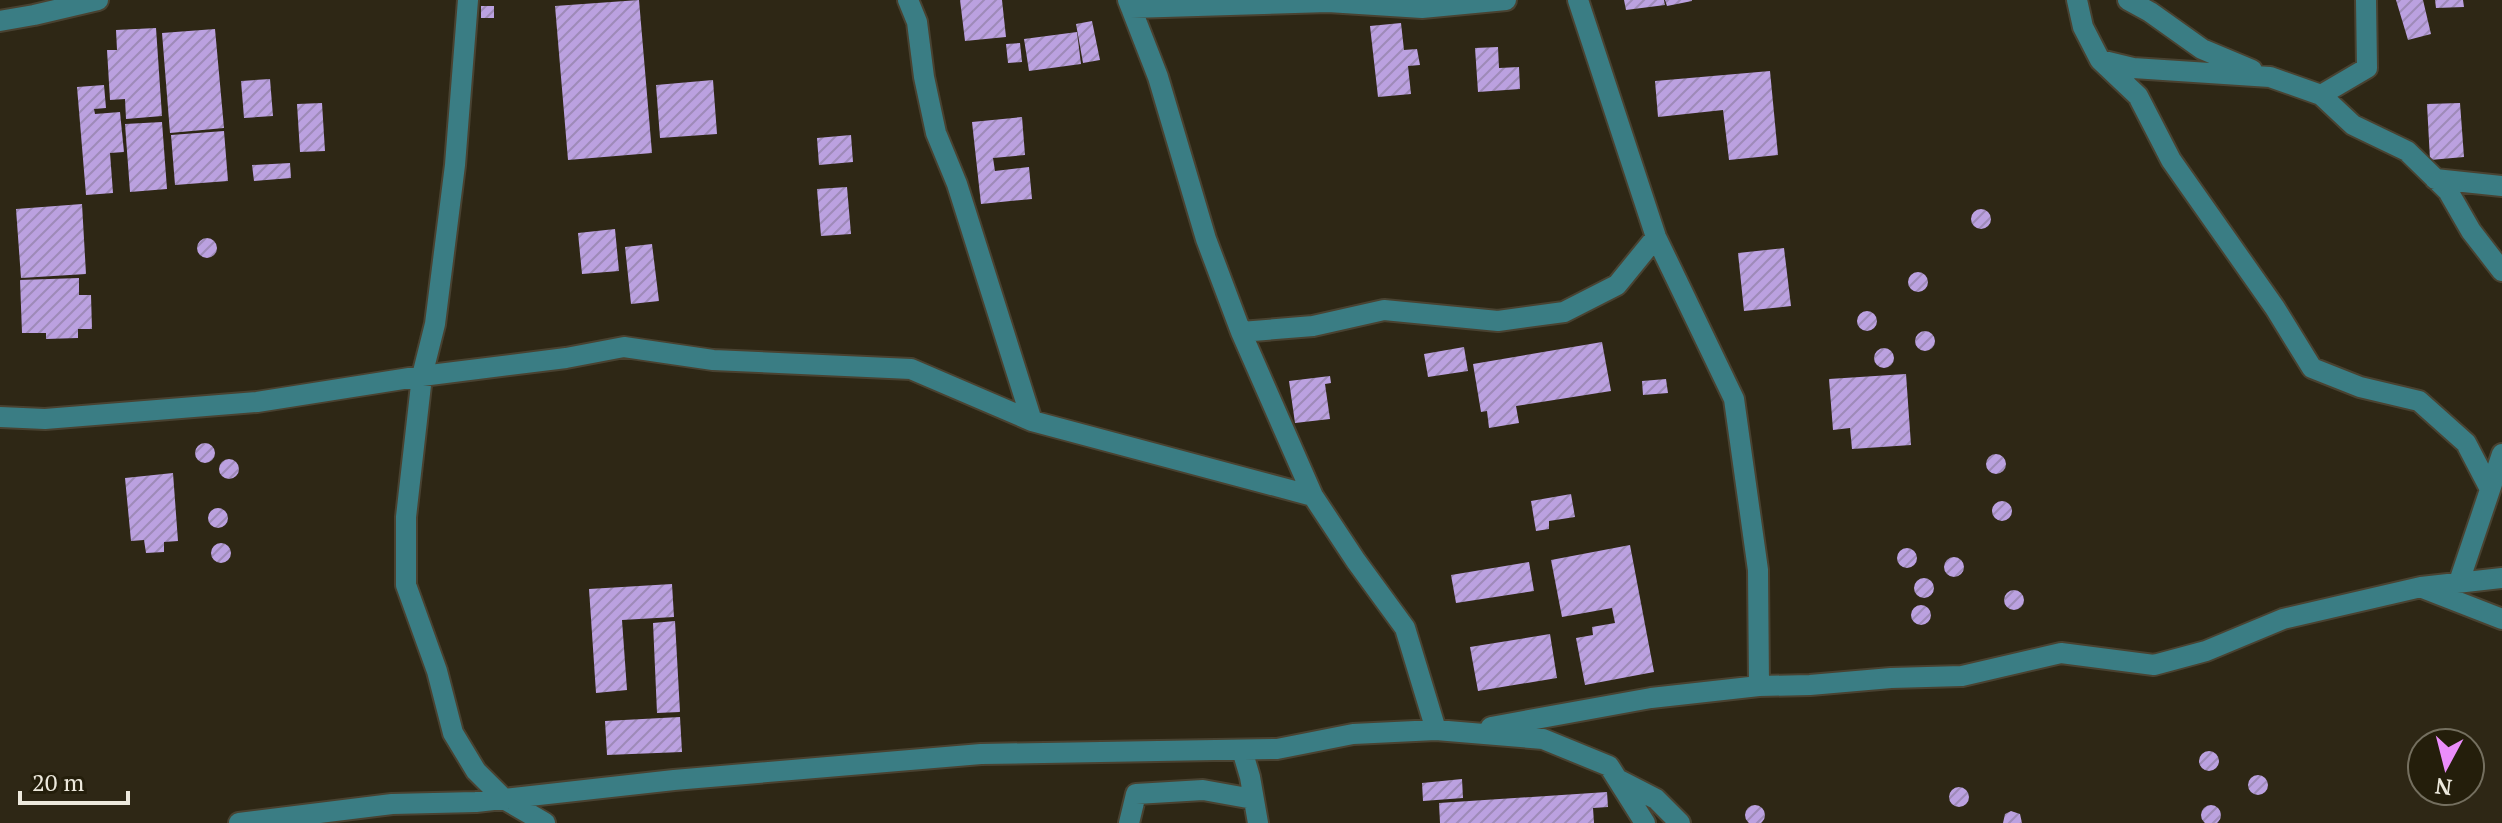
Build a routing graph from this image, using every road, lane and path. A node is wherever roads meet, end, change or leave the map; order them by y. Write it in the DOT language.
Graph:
graph roads {
  1 [pos="98,0"];
  2 [pos="468,0"];
  3 [pos="908,0"];
  4 [pos="1506,0"];
  5 [pos="1578,0"];
  6 [pos="2077,0"];
  7 [pos="2128,0"];
  8 [pos="2366,0"];
  9 [pos="1129,4"];
  10 [pos="0,21"];
  11 [pos="2100,60"];
  12 [pos="2270,77"];
  13 [pos="2321,95"];
  14 [pos="2435,179"];
  15 [pos="2502,186"];
  16 [pos="1656,237"];
  17 [pos="2502,271"];
  18 [pos="1241,332"];
  19 [pos="422,376"];
  20 [pos="0,417"];
  21 [pos="1032,421"];
  22 [pos="2502,454"];
  23 [pos="2490,489"];
  24 [pos="1313,496"];
  25 [pos="2502,577"];
  26 [pos="2459,582"];
  27 [pos="2421,587"];
  28 [pos="2502,619"];
  29 [pos="1759,686"];
  30 [pos="1436,730"];
  31 [pos="1458,733"];
  32 [pos="1242,750"];
  33 [pos="1618,779"];
  34 [pos="504,799"];
  35 [pos="1253,799"];
  36 [pos="239,823"];
  37 [pos="545,823"];
  38 [pos="1129,823"];
  39 [pos="1258,823"];
  40 [pos="1645,823"];
  41 [pos="1680,823"];
  1 -- 10 [label="street"];
  2 -- 19 [label="street"];
  3 -- 21 [label="street"];
  4 -- 9 [label="street"];
  5 -- 16 [label="street"];
  6 -- 11 [label="street"];
  7 -- 12 [label="street"];
  8 -- 13 [label="street"];
  9 -- 18 [label="street"];
  11 -- 12 [label="street"];
  11 -- 23 [label="street"];
  12 -- 13 [label="street"];
  13 -- 14 [label="street"];
  14 -- 15 [label="street"];
  14 -- 17 [label="street"];
  16 -- 18 [label="street"];
  16 -- 29 [label="street"];
  18 -- 24 [label="street"];
  19 -- 20 [label="street"];
  19 -- 21 [label="street"];
  19 -- 34 [label="street"];
  21 -- 24 [label="street"];
  22 -- 23 [label="street"];
  23 -- 26 [label="street"];
  24 -- 30 [label="street"];
  25 -- 26 [label="street"];
  26 -- 27 [label="street"];
  27 -- 28 [label="street"];
  27 -- 29 [label="street"];
  29 -- 31 [label="street"];
  30 -- 31 [label="street"];
  30 -- 32 [label="street"];
  31 -- 33 [label="street"];
  32 -- 34 [label="street"];
  32 -- 35 [label="street"];
  33 -- 40 [label="street"];
  33 -- 41 [label="street"];
  34 -- 36 [label="street"];
  34 -- 37 [label="street"];
  35 -- 38 [label="street"];
  35 -- 39 [label="street"];
}
